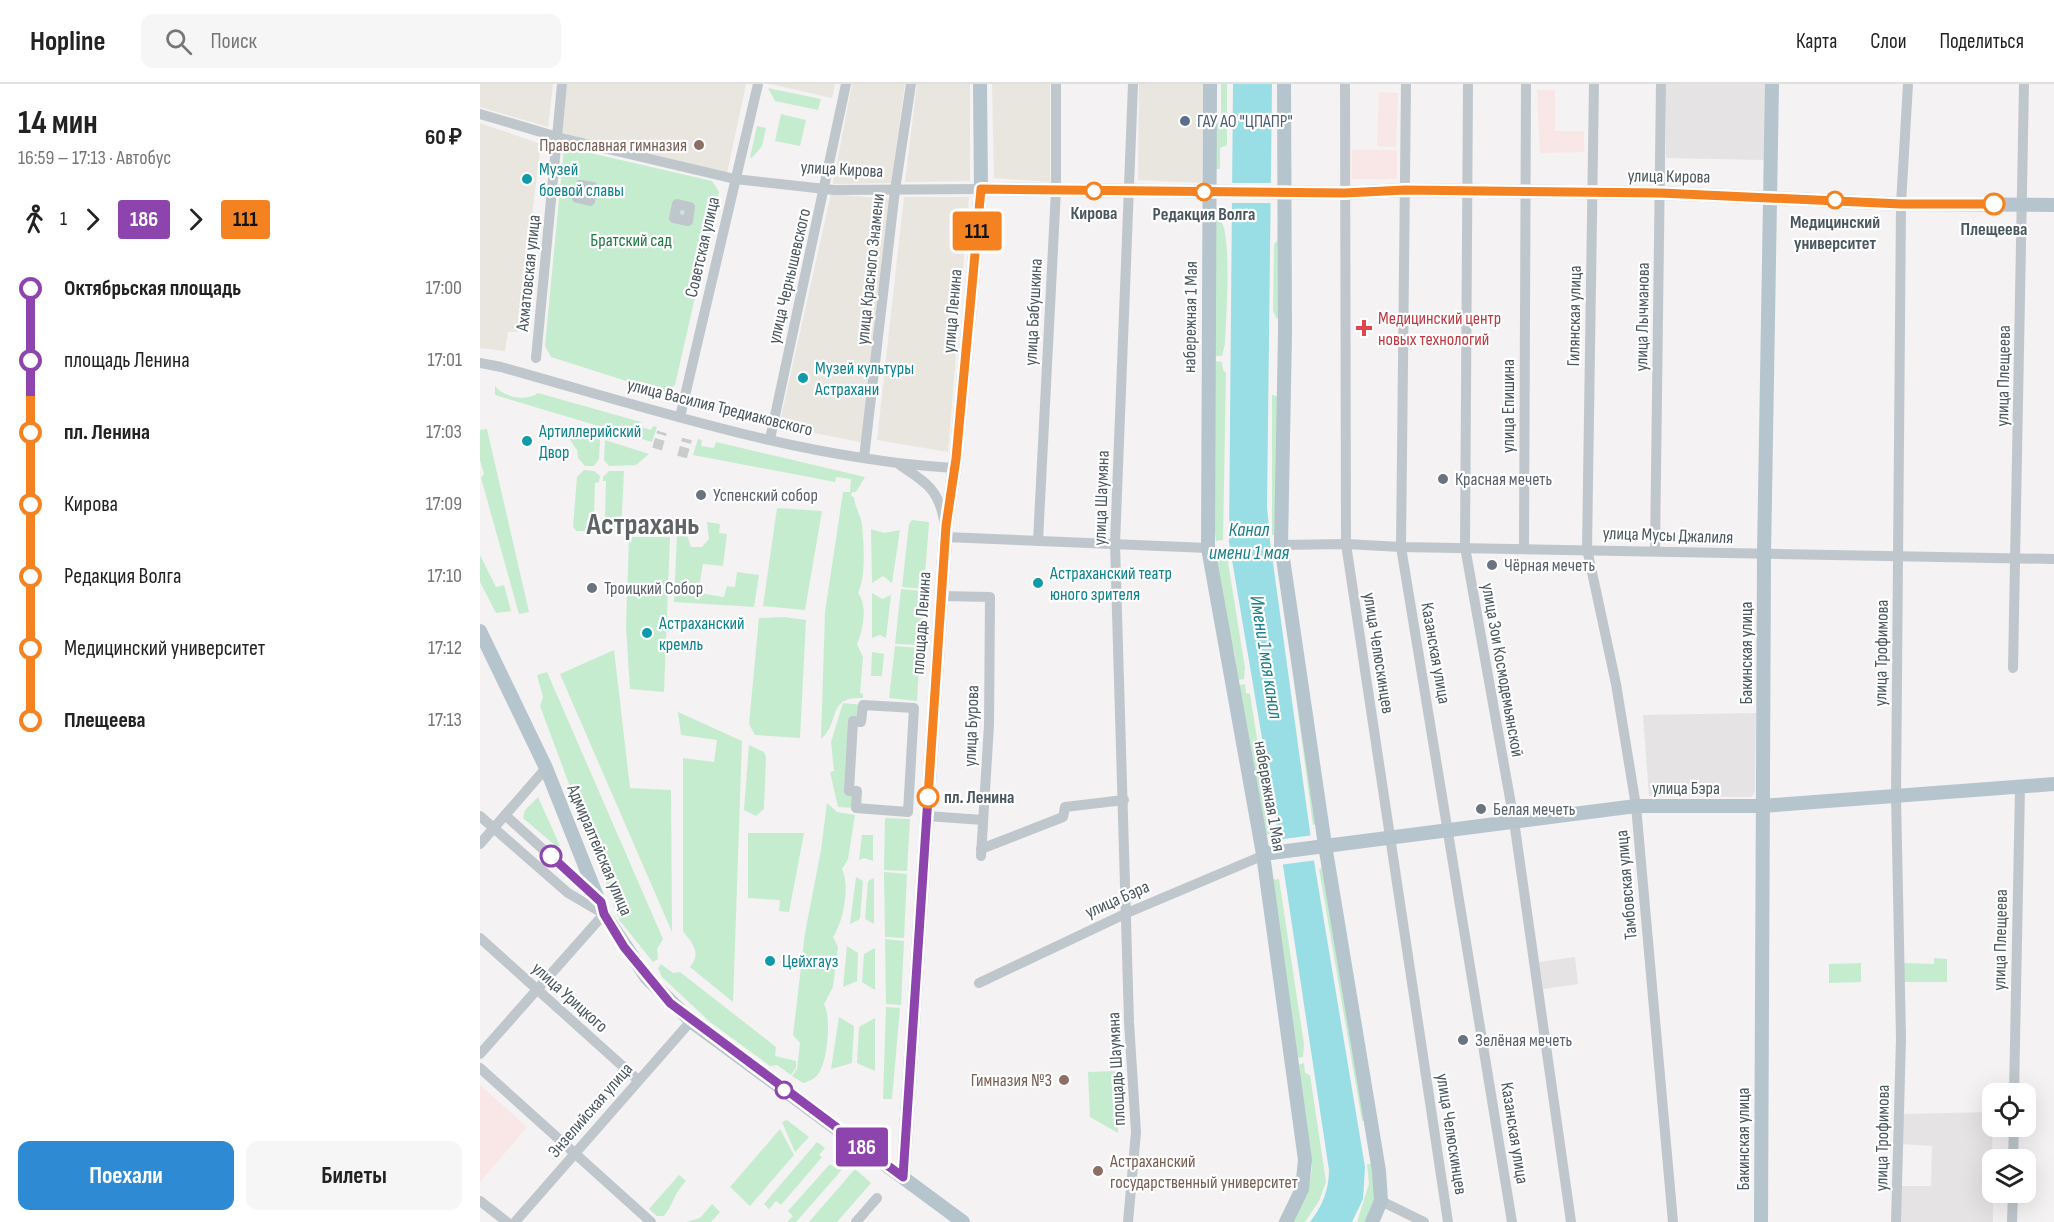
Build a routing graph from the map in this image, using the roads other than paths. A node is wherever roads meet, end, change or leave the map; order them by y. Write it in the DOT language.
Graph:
graph roads {
  1 [pos="562,84"];
  2 [pos="758,84"];
  3 [pos="846,84"];
  4 [pos="911,84"];
  5 [pos="980,84"];
  6 [pos="1056,84"];
  7 [pos="1133,84"];
  8 [pos="1210,84"];
  9 [pos="1284,84"];
  10 [pos="1345,84"];
  11 [pos="1406,84"];
  12 [pos="1468,84"];
  13 [pos="1526,84"];
  14 [pos="1594,84"];
  15 [pos="1661,84"];
  16 [pos="1772,84"];
  17 [pos="1908,84"];
  18 [pos="2024,84"];
  19 [pos="480,114"];
  20 [pos="558,137"];
  21 [pos="735,179"];
  22 [pos="825,189"];
  23 [pos="981,189"];
  24 [pos="895,190"];
  25 [pos="1056,190"];
  26 [pos="1405,190"];
  27 [pos="1131,191"];
  28 [pos="1210,192"];
  29 [pos="1280,192"];
  30 [pos="1468,192"];
  31 [pos="1344,193"];
  32 [pos="1525,193"];
  33 [pos="1592,193"];
  34 [pos="1661,193"];
  35 [pos="1772,197"];
  36 [pos="1901,204"];
  37 [pos="2022,204"];
  38 [pos="2054,205"];
  39 [pos="536,358"];
  40 [pos="480,363"];
  41 [pos="680,417"];
  42 [pos="770,439"];
  43 [pos="864,458"];
  44 [pos="900,465"];
  45 [pos="954,468"];
  46 [pos="946,531"];
  47 [pos="1038,541"];
  48 [pos="1115,544"];
  49 [pos="1346,544"];
  50 [pos="1281,545"];
  51 [pos="1401,547"];
  52 [pos="1465,547"];
  53 [pos="1208,548"];
  54 [pos="1524,548"];
  55 [pos="1587,549"];
  56 [pos="1655,551"];
  57 [pos="1764,554"];
  58 [pos="1898,555"];
  59 [pos="2016,558"];
  60 [pos="2054,559"];
  61 [pos="941,596"];
  62 [pos="480,631"];
  63 [pos="2013,668"];
  64 [pos="914,708"];
  65 [pos="546,768"];
  66 [pos="2054,784"];
  67 [pos="2020,787"];
  68 [pos="1896,797"];
  69 [pos="1124,800"];
  70 [pos="1636,806"];
  71 [pos="1762,806"];
  72 [pos="505,815"];
  73 [pos="480,816"];
  74 [pos="927,816"];
  75 [pos="983,820"];
  76 [pos="1514,821"];
  77 [pos="494,828"];
  78 [pos="1449,829"];
  79 [pos="1390,837"];
  80 [pos="480,844"];
  81 [pos="1322,846"];
  82 [pos="1267,854"];
  83 [pos="603,908"];
  84 [pos="1126,914"];
  85 [pos="480,938"];
  86 [pos="979,983"];
  87 [pos="536,989"];
  88 [pos="691,1021"];
  89 [pos="480,1054"];
  90 [pos="480,1068"];
  91 [pos="638,1080"];
  92 [pos="2014,1083"];
  93 [pos="574,1152"];
  94 [pos="903,1177"];
  95 [pos="877,1197"];
  96 [pos="480,1201"];
  97 [pos="1381,1201"];
  98 [pos="2013,1203"];
  99 [pos="955,1220"];
  100 [pos="507,1222"];
  101 [pos="515,1222"];
  102 [pos="651,1222"];
  103 [pos="856,1222"];
  104 [pos="1128,1222"];
  105 [pos="1286,1222"];
  106 [pos="1372,1222"];
  107 [pos="1424,1222"];
  108 [pos="1448,1222"];
  109 [pos="1512,1222"];
  110 [pos="1571,1222"];
  111 [pos="1673,1222"];
  112 [pos="1761,1222"];
  113 [pos="1896,1222"];
  114 [pos="2012,1222"];
  1 -- 20 [label="street, Ахматовская улица"];
  2 -- 21 [label="street, Советская улица"];
  3 -- 22 [label="street, улица Чернышевского"];
  4 -- 24 [label="street, улица Красного Знамени"];
  5 -- 23 [label="main road, улица Ленина"];
  6 -- 25 [label="street, улица Бабушкина"];
  7 -- 27 [label="street, улица Шаумяна"];
  8 -- 28 [label="main road, набережная 1 Мая"];
  9 -- 29 [label="main road"];
  10 -- 31 [label="street, улица Челюскинцев"];
  11 -- 26 [label="street, Казанская улица"];
  12 -- 30 [label="street, улица Зои Космодемьянской"];
  13 -- 32 [label="street, улица Епишина"];
  14 -- 33 [label="street, Гилянская улица"];
  15 -- 34 [label="street, улица Лычманова"];
  16 -- 35 [label="main road, Бакинская улица"];
  17 -- 36 [label="street, улица Трофимова"];
  18 -- 37 [label="street, улица Плещеева"];
  19 -- 20 [label="street, улица Кирова"];
  20 -- 21 [label="street, улица Кирова"];
  20 -- 39 [label="street, Ахматовская улица"];
  21 -- 22 [label="street, улица Кирова"];
  21 -- 41 [label="street, Советская улица"];
  22 -- 24 [label="street, улица Кирова"];
  22 -- 42 [label="street, улица Чернышевского"];
  23 -- 24 [label="street, улица Кирова"];
  23 -- 25 [label="main road, улица Кирова"];
  23 -- 45 [label="main road, улица Ленина"];
  24 -- 43 [label="street, улица Красного Знамени"];
  25 -- 27 [label="main road, улица Кирова"];
  25 -- 47 [label="street, улица Бабушкина"];
  26 -- 30 [label="main road, улица Кирова"];
  26 -- 31 [label="main road, улица Кирова"];
  26 -- 51 [label="street, Казанская улица"];
  27 -- 28 [label="main road, улица Кирова"];
  27 -- 48 [label="street, улица Шаумяна"];
  28 -- 29 [label="main road, улица Кирова"];
  28 -- 53 [label="main road, набережная 1 Мая"];
  29 -- 31 [label="main road, улица Кирова"];
  29 -- 50 [label="main road"];
  30 -- 32 [label="main road, улица Кирова"];
  30 -- 52 [label="street, улица Зои Космодемьянской"];
  31 -- 49 [label="street, улица Челюскинцев"];
  32 -- 33 [label="main road, улица Кирова"];
  32 -- 54 [label="street, улица Епишина"];
  33 -- 34 [label="main road, улица Кирова"];
  33 -- 55 [label="street, Гилянская улица"];
  34 -- 35 [label="main road, улица Кирова"];
  34 -- 56 [label="street, улица Лычманова"];
  35 -- 36 [label="main road, улица Кирова"];
  35 -- 57 [label="main road, Бакинская улица"];
  36 -- 37 [label="main road, улица Кирова"];
  36 -- 58 [label="street, улица Трофимова"];
  37 -- 38 [label="main road, улица Кирова"];
  37 -- 59 [label="street, улица Плещеева"];
  40 -- 41 [label="street, улица Василия Тредиаковского"];
  41 -- 42 [label="street, улица Василия Тредиаковского"];
  42 -- 43 [label="street, улица Василия Тредиаковского"];
  43 -- 44 [label="street, улица Василия Тредиаковского"];
  44 -- 45 [label="street, улица Василия Тредиаковского"];
  44 -- 46 [label="street"];
  45 -- 46 [label="main road, площадь Ленина"];
  46 -- 47 [label="street"];
  46 -- 61 [label="main road, площадь Ленина"];
  47 -- 48 [label="street"];
  48 -- 53 [label="street"];
  48 -- 69 [label="street, улица Шаумяна"];
  49 -- 50 [label="street, улица Мусы Джалиля"];
  49 -- 51 [label="street, улица Мусы Джалиля"];
  49 -- 79 [label="street, улица Челюскинцев"];
  50 -- 81 [label="main road"];
  51 -- 52 [label="street, улица Мусы Джалиля"];
  51 -- 78 [label="street, Казанская улица"];
  52 -- 54 [label="street, улица Мусы Джалиля"];
  52 -- 76 [label="street, улица Зои Космодемьянской"];
  53 -- 82 [label="main road, набережная 1 Мая"];
  54 -- 55 [label="street, улица Мусы Джалиля"];
  55 -- 56 [label="street, улица Мусы Джалиля"];
  55 -- 70 [label="street, Тамбовская улица"];
  56 -- 57 [label="street, улица Мусы Джалиля"];
  57 -- 58 [label="street, улица Мусы Джалиля"];
  57 -- 71 [label="main road, Бакинская улица"];
  58 -- 59 [label="street, улица Мусы Джалиля"];
  58 -- 68 [label="street, улица Трофимова"];
  59 -- 60 [label="street, улица Мусы Джалиля"];
  59 -- 63 [label="street, улица Плещеева"];
  61 -- 74 [label="main road, площадь Ленина"];
  61 -- 75 [label="street, улица Бурова"];
  62 -- 65 [label="main road, Адмиралтейская улица"];
  64 -- 64 [label="street"];
  65 -- 72 [label="street"];
  65 -- 83 [label="main road, Адмиралтейская улица"];
  66 -- 67 [label="main road, улица Бэра"];
  67 -- 68 [label="main road, улица Бэра"];
  67 -- 92 [label="street, улица Плещеева"];
  68 -- 71 [label="main road, улица Бэра"];
  68 -- 113 [label="street, улица Трофимова"];
  69 -- 75 [label="street, улица Бурова"];
  69 -- 84 [label="street, улица Шаумяна"];
  70 -- 71 [label="main road, улица Бэра"];
  70 -- 76 [label="main road, улица Бэра"];
  70 -- 111 [label="street, Тамбовская улица"];
  71 -- 112 [label="main road, Бакинская улица"];
  72 -- 77 [label="street"];
  72 -- 83 [label="street"];
  73 -- 77 [label="street"];
  74 -- 75 [label="street"];
  74 -- 94 [label="main road, площадь Ленина"];
  76 -- 78 [label="main road, улица Бэра"];
  76 -- 110 [label="street, улица Зои Космодемьянской"];
  77 -- 80 [label="street"];
  77 -- 83 [label="street"];
  78 -- 79 [label="main road, улица Бэра"];
  78 -- 109 [label="street, Казанская улица"];
  79 -- 81 [label="main road, улица Бэра"];
  79 -- 108 [label="street, улица Челюскинцев"];
  81 -- 82 [label="main road, улица Бэра"];
  81 -- 97 [label="main road"];
  82 -- 84 [label="street, улица Бэра"];
  82 -- 105 [label="main road, набережная 1 Мая"];
  83 -- 87 [label="street"];
  83 -- 88 [label="main road, Адмиралтейская улица"];
  84 -- 86 [label="street, улица Бэра"];
  84 -- 104 [label="street, площадь Шаумяна"];
  85 -- 87 [label="street, улица Урицкого"];
  87 -- 89 [label="street"];
  87 -- 91 [label="street, улица Урицкого"];
  88 -- 91 [label="street, Энзелийская улица"];
  88 -- 94 [label="main road, Адмиралтейская улица"];
  90 -- 93 [label="street"];
  91 -- 93 [label="street, Энзелийская улица"];
  93 -- 101 [label="street, Энзелийская улица"];
  93 -- 102 [label="street"];
  94 -- 99 [label="main road, Адмиралтейская улица"];
  95 -- 103 [label="street"];
  96 -- 100 [label="street"];
  97 -- 106 [label="main road"];
  97 -- 107 [label="street"];
  98 -- 114 [label="street"];
}
